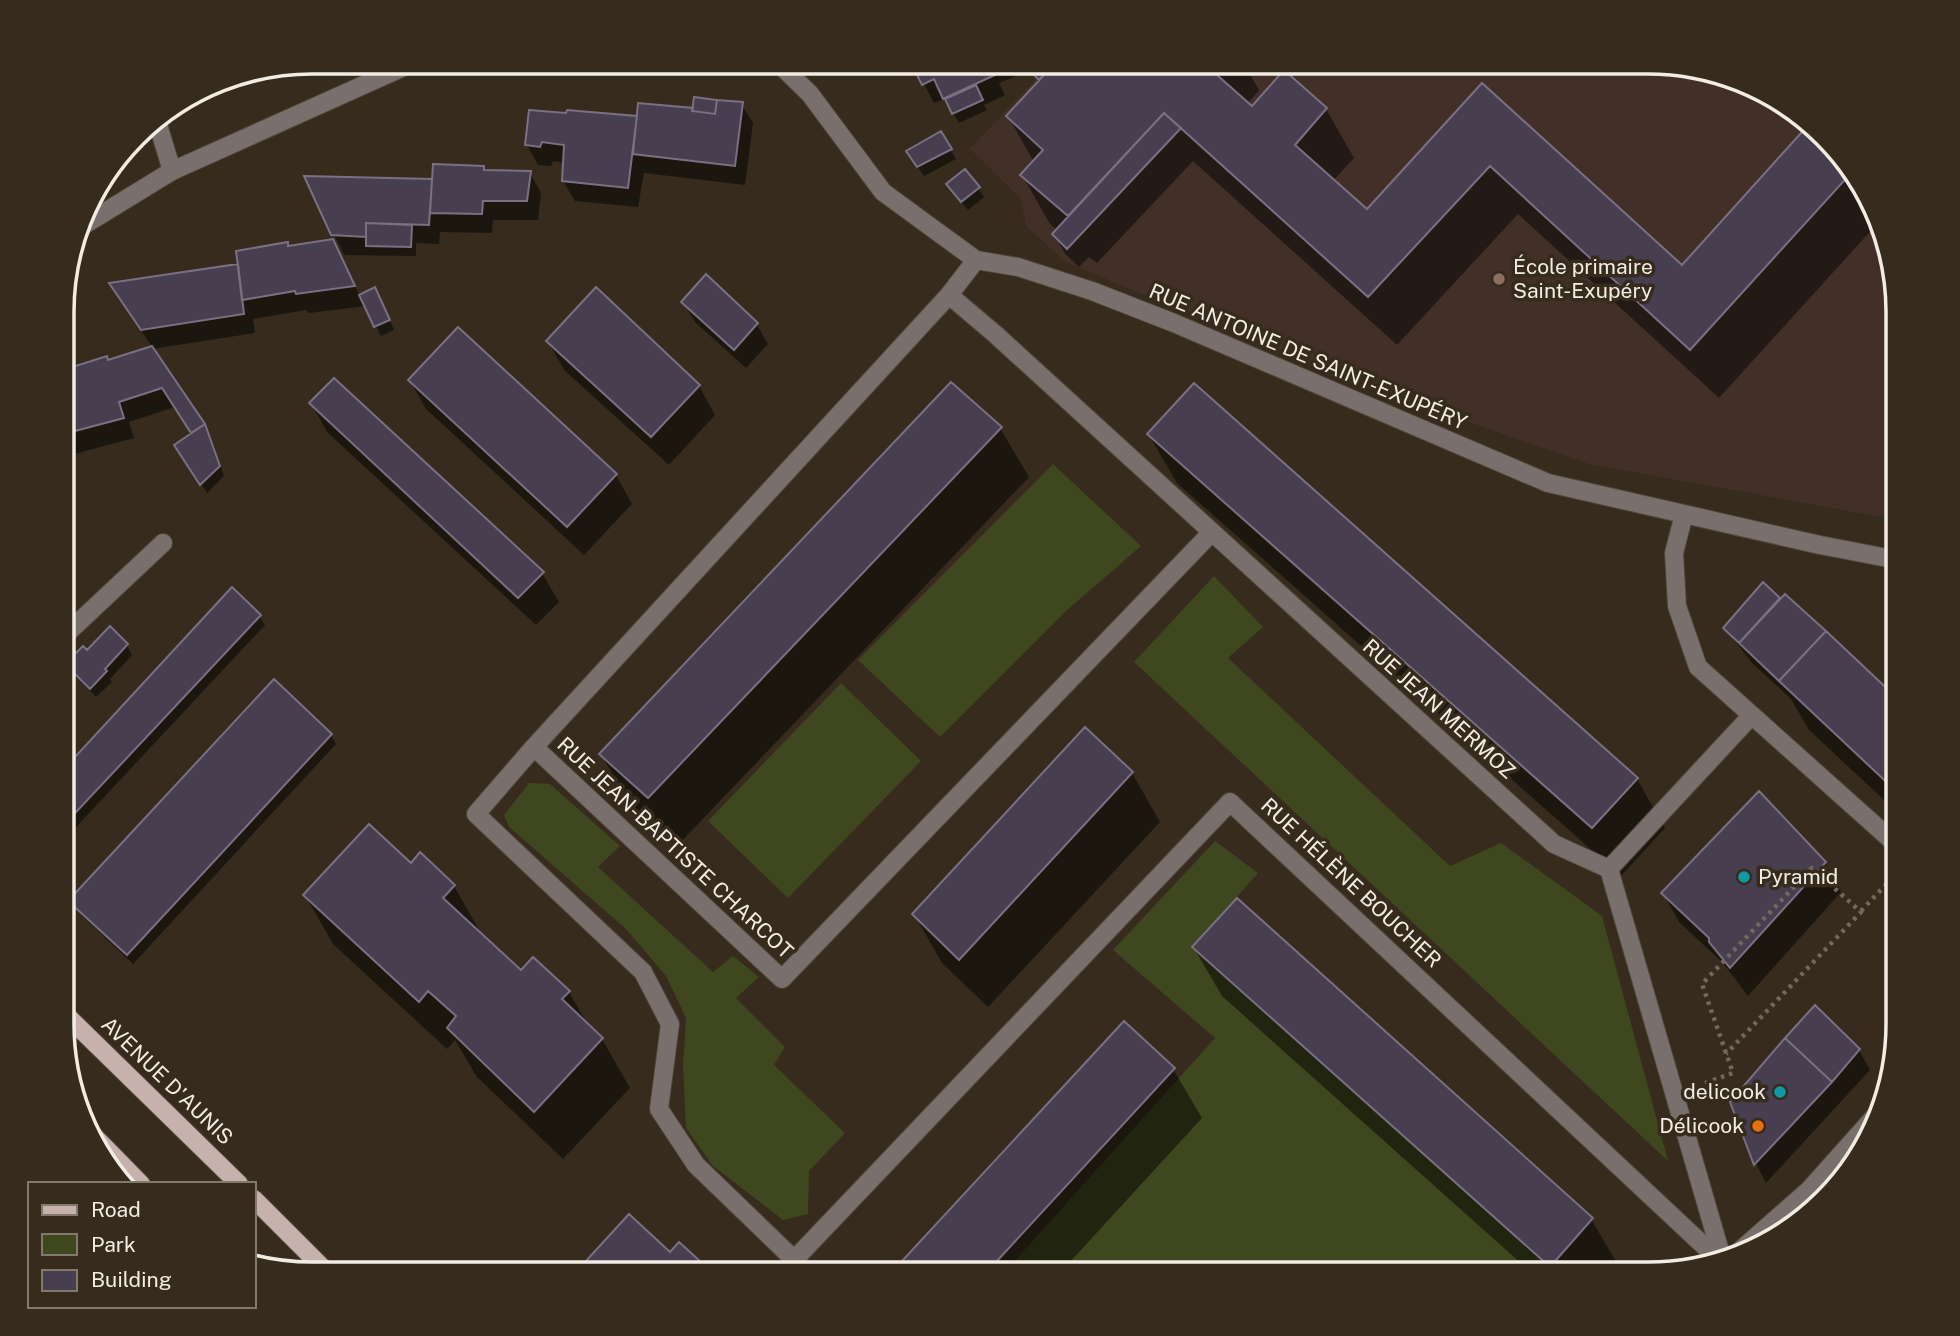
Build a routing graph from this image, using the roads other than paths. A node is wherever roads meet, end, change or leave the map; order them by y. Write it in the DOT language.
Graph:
graph roads {
  1 [pos="388,74"];
  2 [pos="790,74"];
  3 [pos="159,129"];
  4 [pos="172,171"];
  5 [pos="94,216"];
  6 [pos="976,260"];
  7 [pos="949,295"];
  8 [pos="1684,514"];
  9 [pos="1212,532"];
  10 [pos="163,543"];
  11 [pos="1886,558"];
  12 [pos="74,627"];
  13 [pos="1752,715"];
  14 [pos="534,747"];
  15 [pos="1886,835"];
  16 [pos="1609,869"];
  17 [pos="74,1023"];
  18 [pos="1861,1132"];
  19 [pos="114,1157"];
  20 [pos="139,1182"];
  21 [pos="237,1182"];
  22 [pos="256,1201"];
  23 [pos="1755,1238"];
  24 [pos="1718,1252"];
  25 [pos="1714,1253"];
  26 [pos="794,1260"];
  27 [pos="318,1263"];
  28 [pos="797,1263"];
  1 -- 4 [label="street"];
  2 -- 6 [label="street, RUE ANTOINE DE SAINT-EXUPÉRY"];
  3 -- 4 [label="street"];
  4 -- 5 [label="street"];
  6 -- 7 [label="street, RUE JEAN-BAPTISTE CHARCOT"];
  6 -- 8 [label="street, RUE ANTOINE DE SAINT-EXUPÉRY"];
  7 -- 9 [label="street, RUE JEAN MERMOZ"];
  7 -- 14 [label="street, RUE JEAN-BAPTISTE CHARCOT"];
  8 -- 11 [label="street, RUE ANTOINE DE SAINT-EXUPÉRY"];
  8 -- 13 [label="street"];
  9 -- 14 [label="street, RUE JEAN-BAPTISTE CHARCOT"];
  9 -- 16 [label="street, RUE JEAN MERMOZ"];
  10 -- 12 [label="street"];
  13 -- 15 [label="street"];
  13 -- 16 [label="street"];
  14 -- 26 [label="street"];
  16 -- 24 [label="street"];
  17 -- 21 [label="main road, AVENUE D'AUNIS"];
  18 -- 23 [label="street"];
  19 -- 20 [label="main road"];
  22 -- 27 [label="main road"];
  25 -- 26 [label="street, RUE HÉLÈNE BOUCHER"];
  26 -- 28 [label="street"];
}
